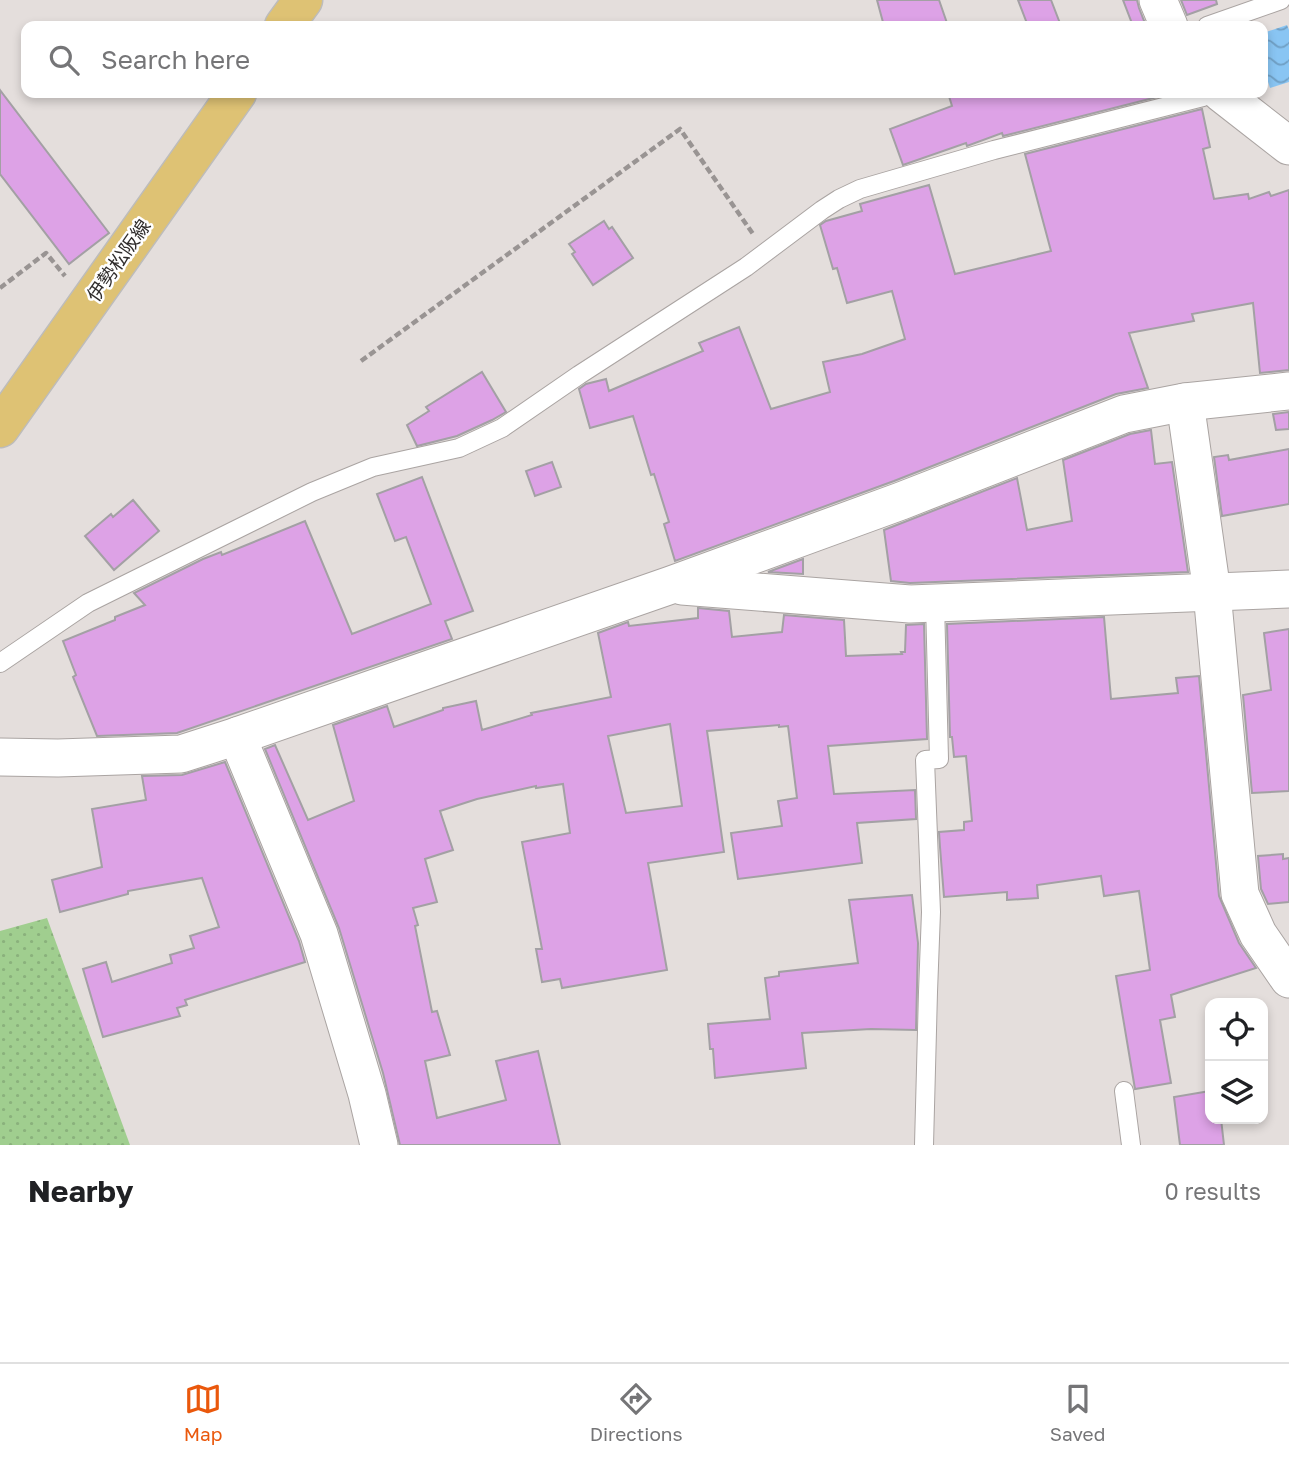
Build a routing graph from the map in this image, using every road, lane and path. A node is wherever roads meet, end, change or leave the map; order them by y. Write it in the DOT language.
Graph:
graph roads {
  1 [pos="303,0"];
  2 [pos="1158,0"];
  3 [pos="1280,0"];
  4 [pos="288,21"];
  5 [pos="1167,21"];
  6 [pos="1221,21"];
  7 [pos="233,98"];
  8 [pos="1199,98"];
  9 [pos="1227,98"];
  10 [pos="1289,146"];
  11 [pos="765,252"];
  12 [pos="0,288"];
  13 [pos="87,304"];
  14 [pos="361,361"];
  15 [pos="1289,391"];
  16 [pos="1185,402"];
  17 [pos="0,428"];
  18 [pos="671,585"];
  19 [pos="1289,589"];
  20 [pos="1213,592"];
  21 [pos="935,603"];
  22 [pos="0,663"];
  23 [pos="237,736"];
  24 [pos="0,757"];
  25 [pos="1289,979"];
  26 [pos="1124,1091"];
  27 [pos="379,1145"];
  28 [pos="925,1145"];
  29 [pos="1130,1145"];
  1 -- 4 [label="main road"];
  2 -- 5 [label="street"];
  3 -- 6 [label="lane"];
  7 -- 13 [label="main road, 伊勢松阪線"];
  8 -- 11 [label="lane"];
  9 -- 10 [label="street"];
  11 -- 14 [label="path"];
  11 -- 22 [label="lane"];
  12 -- 13 [label="path"];
  13 -- 17 [label="main road, 伊勢松阪線"];
  15 -- 16 [label="street"];
  16 -- 18 [label="street"];
  16 -- 20 [label="street"];
  18 -- 21 [label="street"];
  18 -- 23 [label="street"];
  19 -- 20 [label="street"];
  20 -- 21 [label="street"];
  20 -- 25 [label="street"];
  21 -- 28 [label="lane"];
  23 -- 24 [label="street"];
  23 -- 27 [label="street"];
  26 -- 29 [label="lane"];
}
